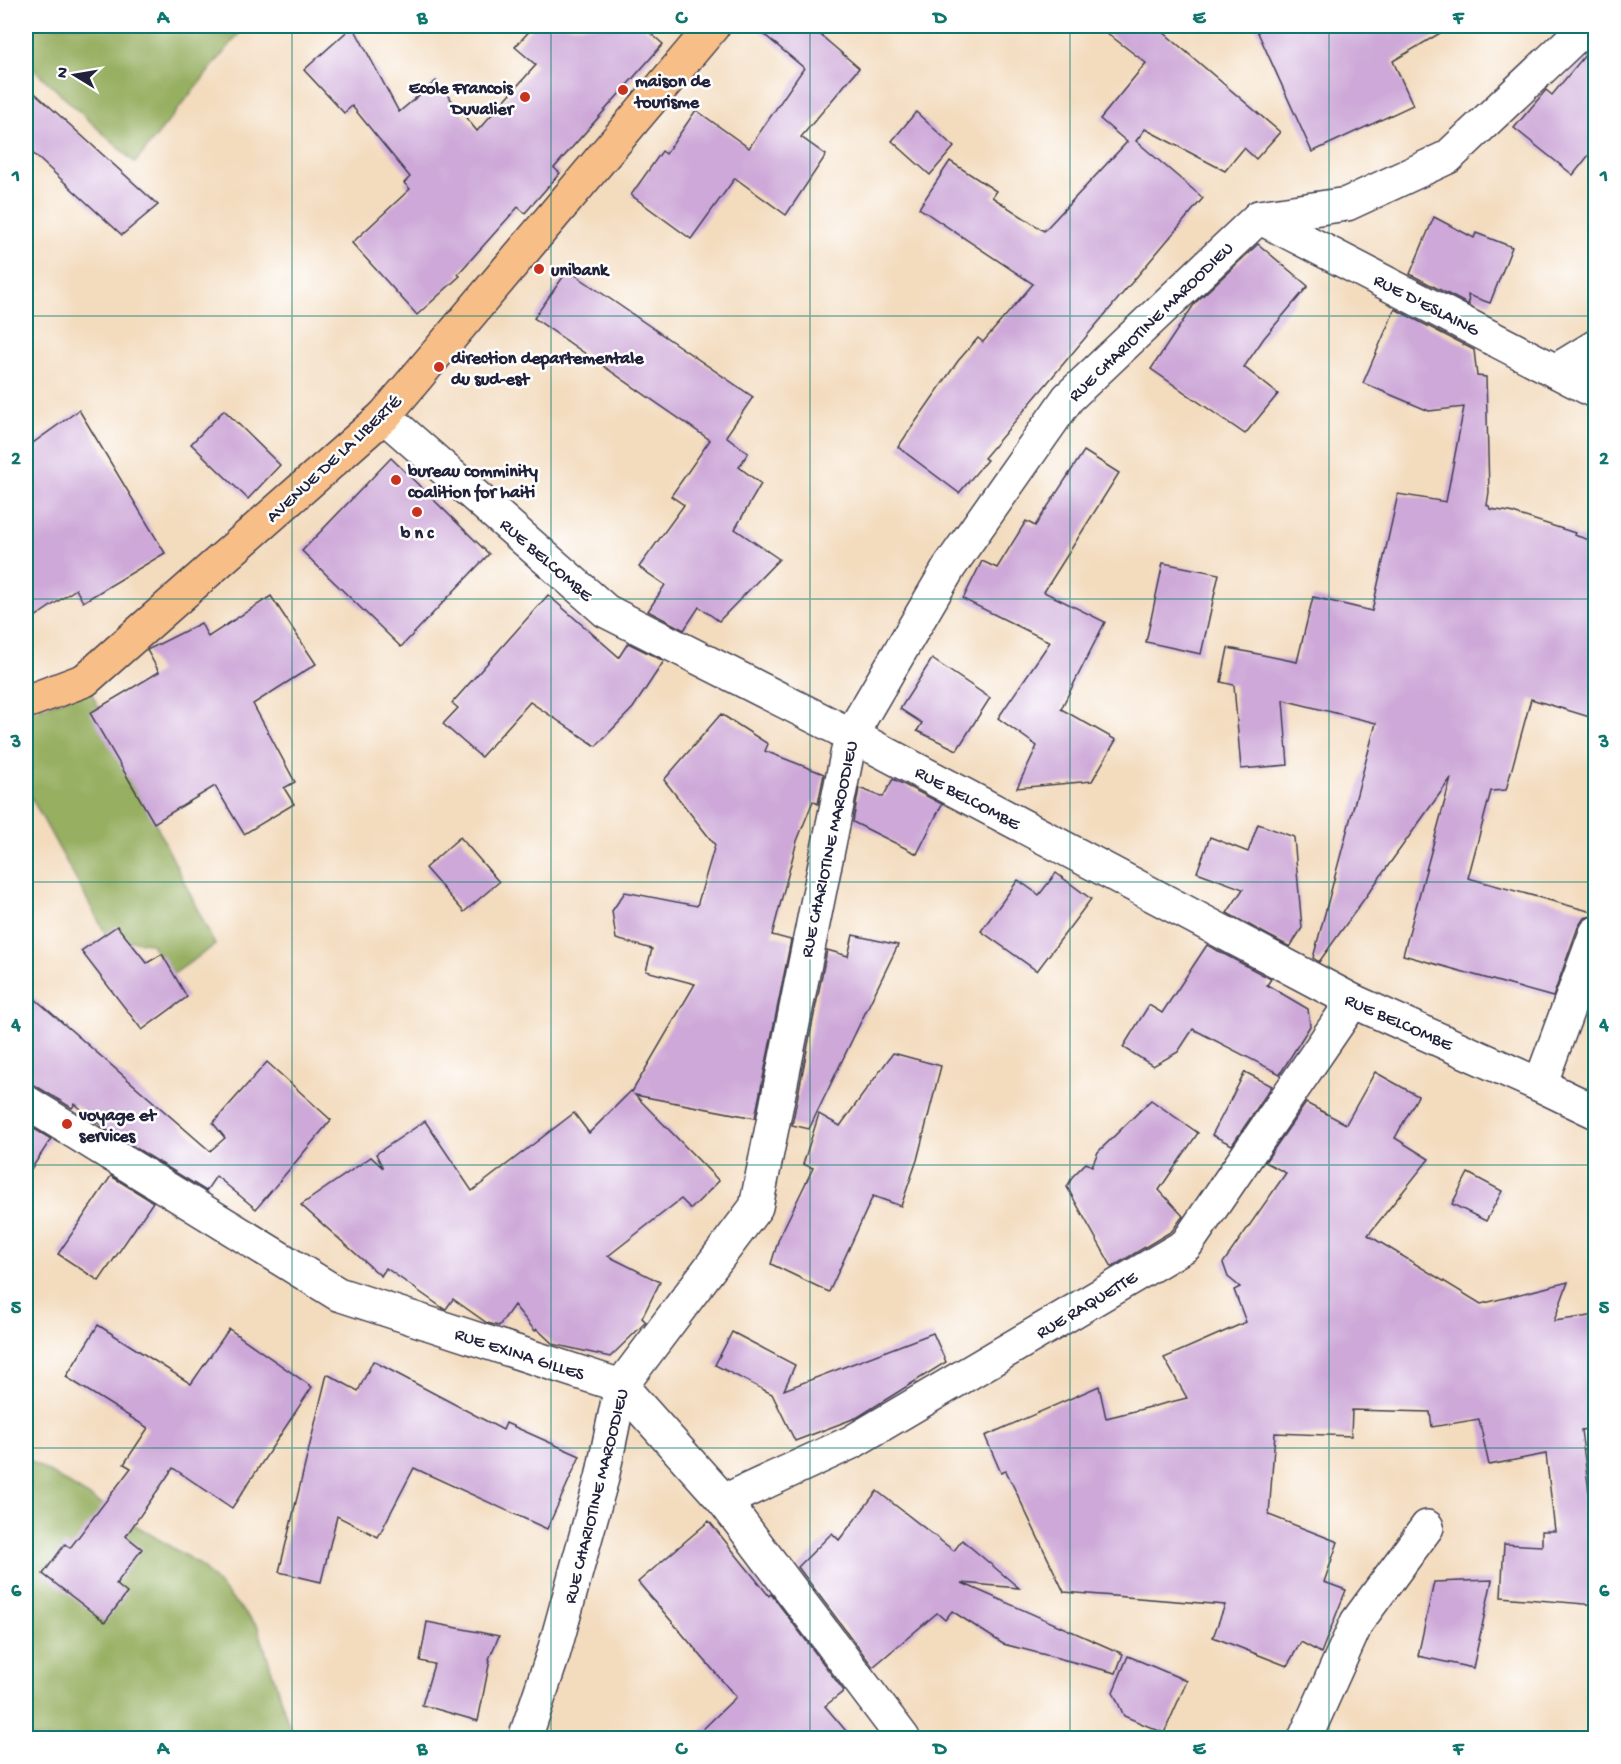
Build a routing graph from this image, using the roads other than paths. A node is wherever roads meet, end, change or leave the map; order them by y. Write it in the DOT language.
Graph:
graph roads {
  1 [pos="712,26"];
  2 [pos="1584,26"];
  3 [pos="1259,217"];
  4 [pos="1596,346"];
  5 [pos="1555,371"];
  6 [pos="1596,392"];
  7 [pos="384,416"];
  8 [pos="26,702"];
  9 [pos="851,735"];
  10 [pos="1596,933"];
  11 [pos="1353,1001"];
  12 [pos="1540,1085"];
  13 [pos="26,1102"];
  14 [pos="1596,1112"];
  15 [pos="621,1386"];
  16 [pos="724,1501"];
  17 [pos="1427,1527"];
  18 [pos="525,1738"];
  19 [pos="903,1738"];
  20 [pos="1305,1738"];
  1 -- 7 [label="main road, AVENUE DE LA LIBERTÉ"];
  2 -- 3 [label="street"];
  3 -- 5 [label="street, RUE D'ESLAING"];
  3 -- 9 [label="street, RUE CHARIOTINE MAROODIEU"];
  4 -- 5 [label="street"];
  5 -- 6 [label="street, RUE D'ESLAING"];
  7 -- 8 [label="main road, AVENUE DE LA LIBERTÉ"];
  7 -- 9 [label="street, RUE BELCOMBE"];
  9 -- 11 [label="street, RUE BELCOMBE"];
  9 -- 15 [label="street, RUE CHARIOTINE MAROODIEU"];
  10 -- 12 [label="street"];
  11 -- 12 [label="street, RUE BELCOMBE"];
  11 -- 16 [label="street, RUE RAQUETTE"];
  12 -- 14 [label="street, RUE BELCOMBE"];
  13 -- 15 [label="street, RUE EXINA GILLES"];
  15 -- 16 [label="street"];
  15 -- 18 [label="street, RUE CHARIOTINE MAROODIEU"];
  16 -- 19 [label="street"];
  17 -- 20 [label="street"];
}
